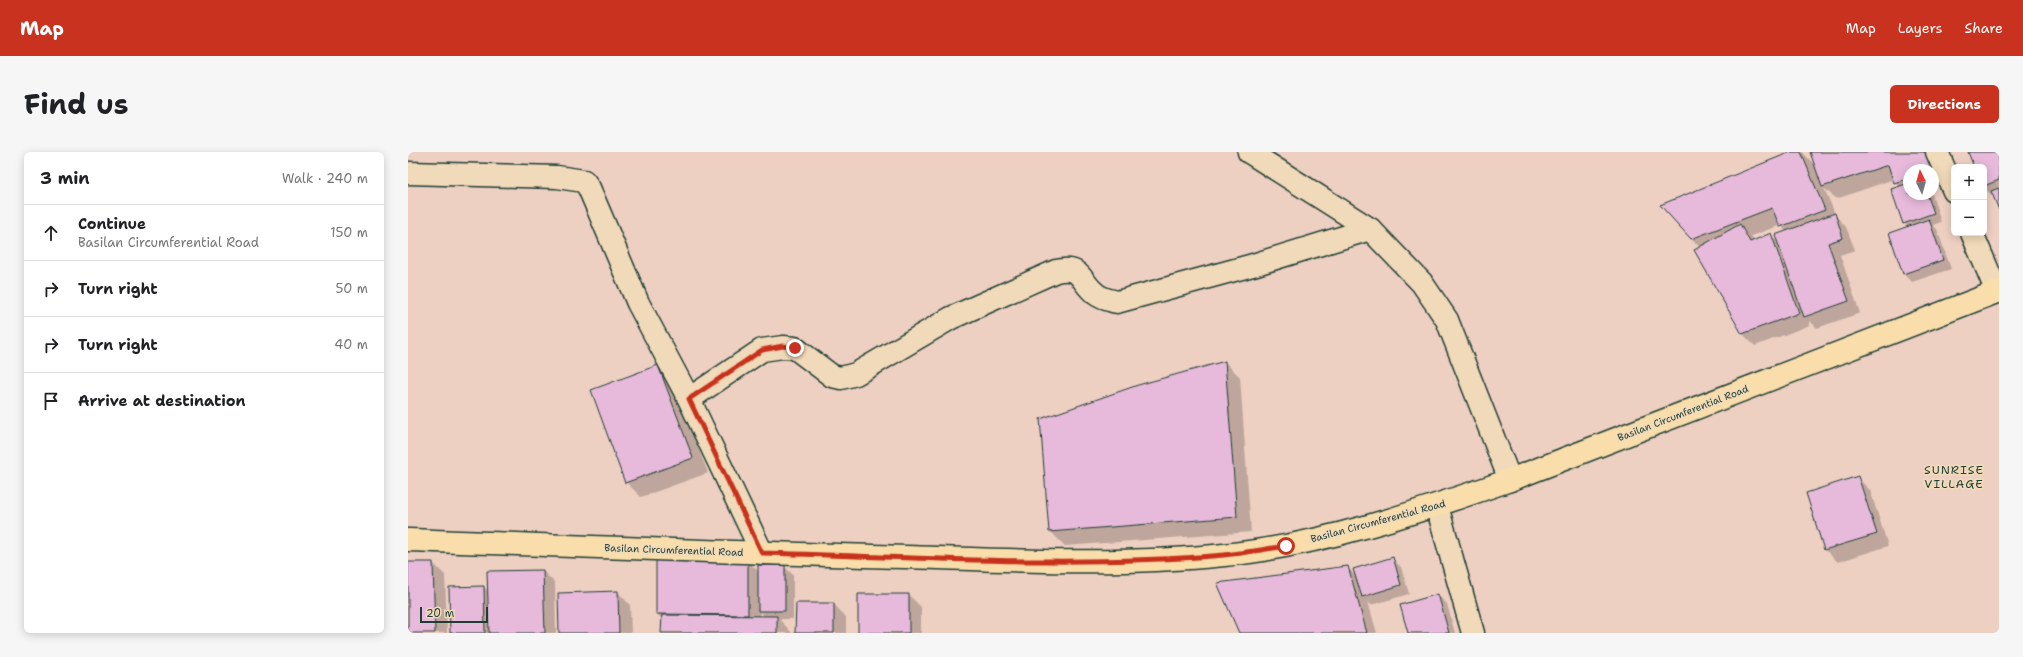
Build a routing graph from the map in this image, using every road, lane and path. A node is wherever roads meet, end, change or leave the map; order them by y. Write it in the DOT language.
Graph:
graph roads {
  1 [pos="1249,152"];
  2 [pos="1937,152"];
  3 [pos="408,173"];
  4 [pos="1951,184"];
  5 [pos="1370,228"];
  6 [pos="1973,236"];
  7 [pos="1998,291"];
  8 [pos="689,399"];
  9 [pos="1510,480"];
  10 [pos="1437,506"];
  11 [pos="408,540"];
  12 [pos="762,553"];
  13 [pos="1473,633"];
  1 -- 5 [label="street"];
  2 -- 4 [label="street"];
  3 -- 8 [label="street"];
  5 -- 8 [label="street"];
  5 -- 9 [label="street"];
  6 -- 7 [label="street"];
  7 -- 9 [label="main road, Basilan Circumferential Road"];
  8 -- 12 [label="street"];
  9 -- 10 [label="main road, Basilan Circumferential Road"];
  10 -- 12 [label="main road, Basilan Circumferential Road"];
  10 -- 13 [label="street"];
  11 -- 12 [label="main road, Basilan Circumferential Road"];
}
